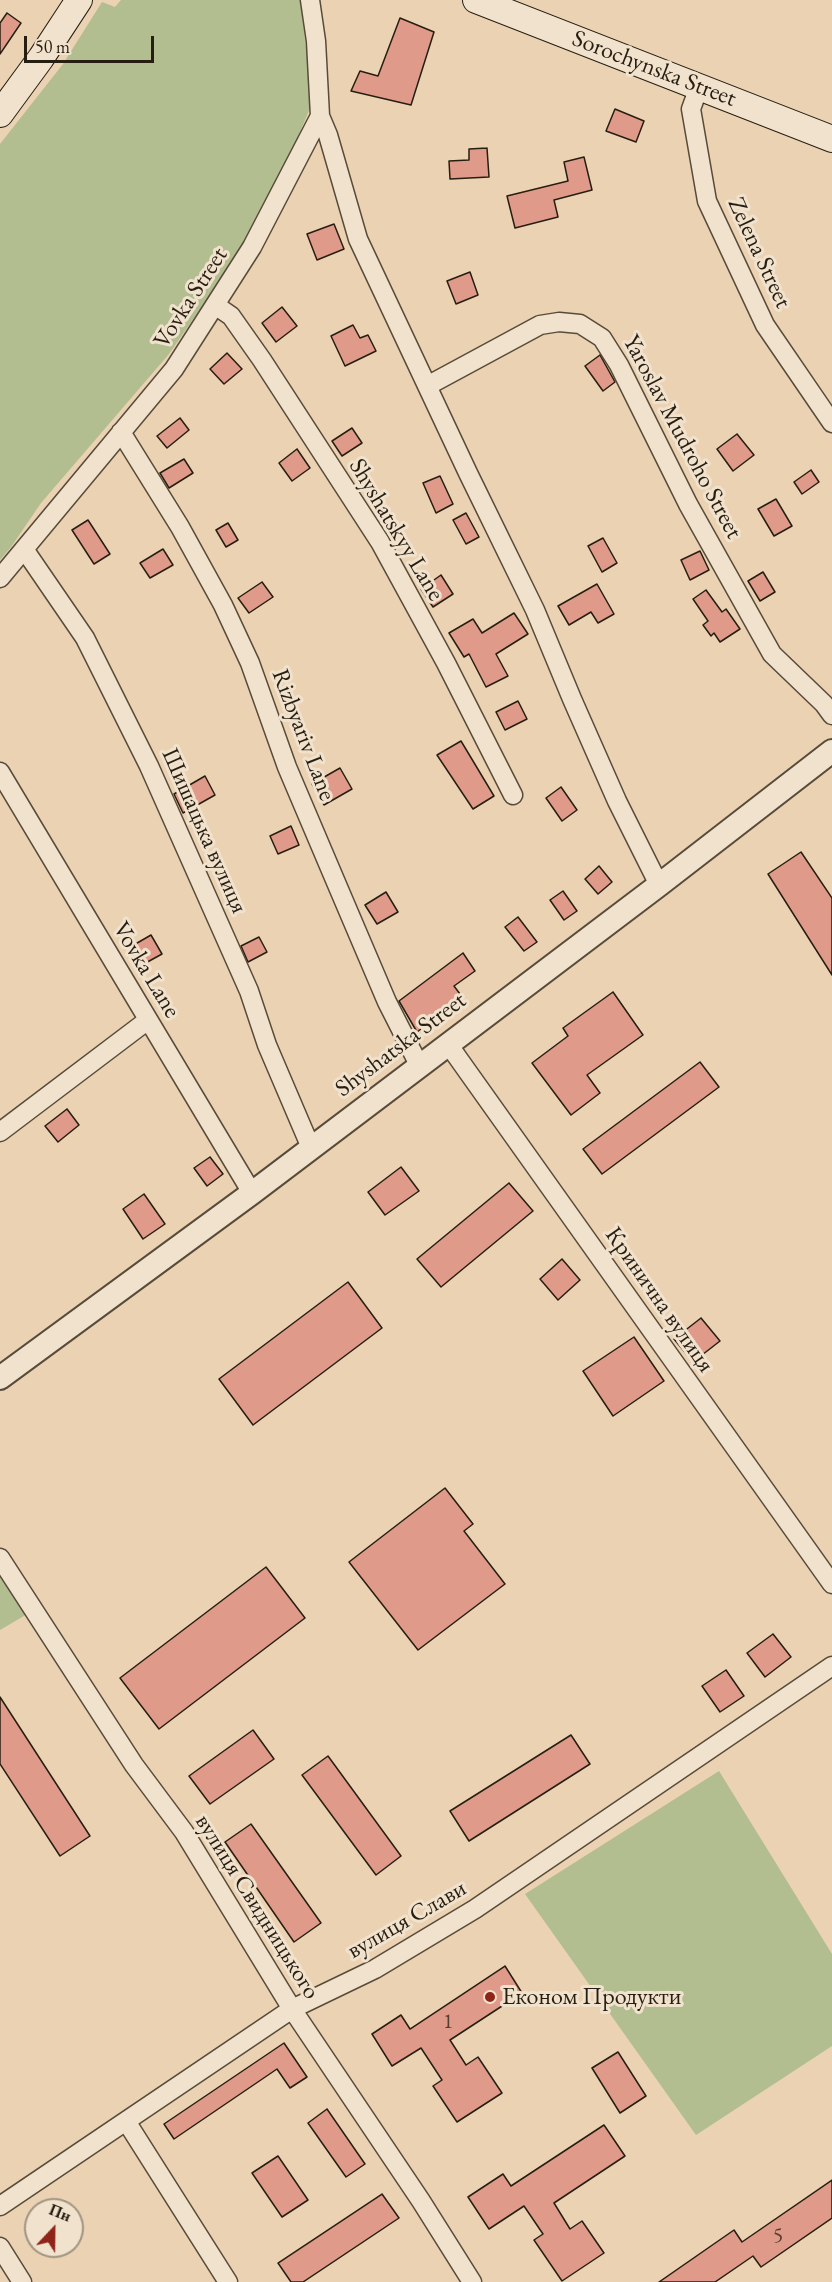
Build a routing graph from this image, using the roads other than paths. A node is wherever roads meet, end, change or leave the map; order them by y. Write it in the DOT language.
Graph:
graph roads {
  1 [pos="79,0"];
  2 [pos="310,0"];
  3 [pos="476,0"];
  4 [pos="699,87"];
  5 [pos="0,114"];
  6 [pos="320,116"];
  7 [pos="832,139"];
  8 [pos="215,305"];
  9 [pos="427,386"];
  10 [pos="832,423"];
  11 [pos="121,432"];
  12 [pos="24,549"];
  13 [pos="0,578"];
  14 [pos="832,715"];
  15 [pos="832,751"];
  16 [pos="0,772"];
  17 [pos="513,795"];
  18 [pos="659,885"];
  19 [pos="148,1020"];
  20 [pos="448,1044"];
  21 [pos="419,1065"];
  22 [pos="0,1132"];
  23 [pos="311,1148"];
  24 [pos="252,1193"];
  25 [pos="0,1378"];
  26 [pos="0,1558"];
  27 [pos="832,1584"];
  28 [pos="832,1666"];
  29 [pos="292,2009"];
  30 [pos="126,2121"];
  31 [pos="0,2206"];
  32 [pos="0,2247"];
  33 [pos="22,2282"];
  34 [pos="228,2282"];
  35 [pos="472,2282"];
  1 -- 5 [label="main road"];
  2 -- 6 [label="street"];
  3 -- 4 [label="main road, Sorochynska Street"];
  4 -- 7 [label="main road, Sorochynska Street"];
  4 -- 10 [label="street, Zelena Street"];
  6 -- 8 [label="street, Vovka Street"];
  6 -- 9 [label="street"];
  8 -- 11 [label="street, Vovka Street"];
  8 -- 17 [label="street, Shyshatskyy Lane"];
  9 -- 14 [label="street, Yaroslav Mudroho Street"];
  9 -- 18 [label="street"];
  11 -- 12 [label="street, Vovka Street"];
  11 -- 21 [label="street, Rizbyariv Lane"];
  12 -- 13 [label="street, Vovka Street"];
  12 -- 23 [label="street, Шишацька вулиця"];
  15 -- 18 [label="street, Shyshatska Street"];
  16 -- 19 [label="street, Vovka Lane"];
  18 -- 20 [label="street, Shyshatska Street"];
  19 -- 22 [label="street"];
  19 -- 24 [label="street, Vovka Lane"];
  20 -- 21 [label="street, Shyshatska Street"];
  20 -- 27 [label="street, Кринична вулиця"];
  21 -- 23 [label="street, Shyshatska Street"];
  23 -- 24 [label="street, Shyshatska Street"];
  24 -- 25 [label="street, Shyshatska Street"];
  26 -- 29 [label="street, вулиця Свидницького"];
  28 -- 29 [label="street, вулиця Слави"];
  29 -- 30 [label="street, вулиця Слави"];
  29 -- 35 [label="street, вулиця Свидницького"];
  30 -- 31 [label="street, вулиця Слави"];
  30 -- 34 [label="street"];
  32 -- 33 [label="street"];
}
